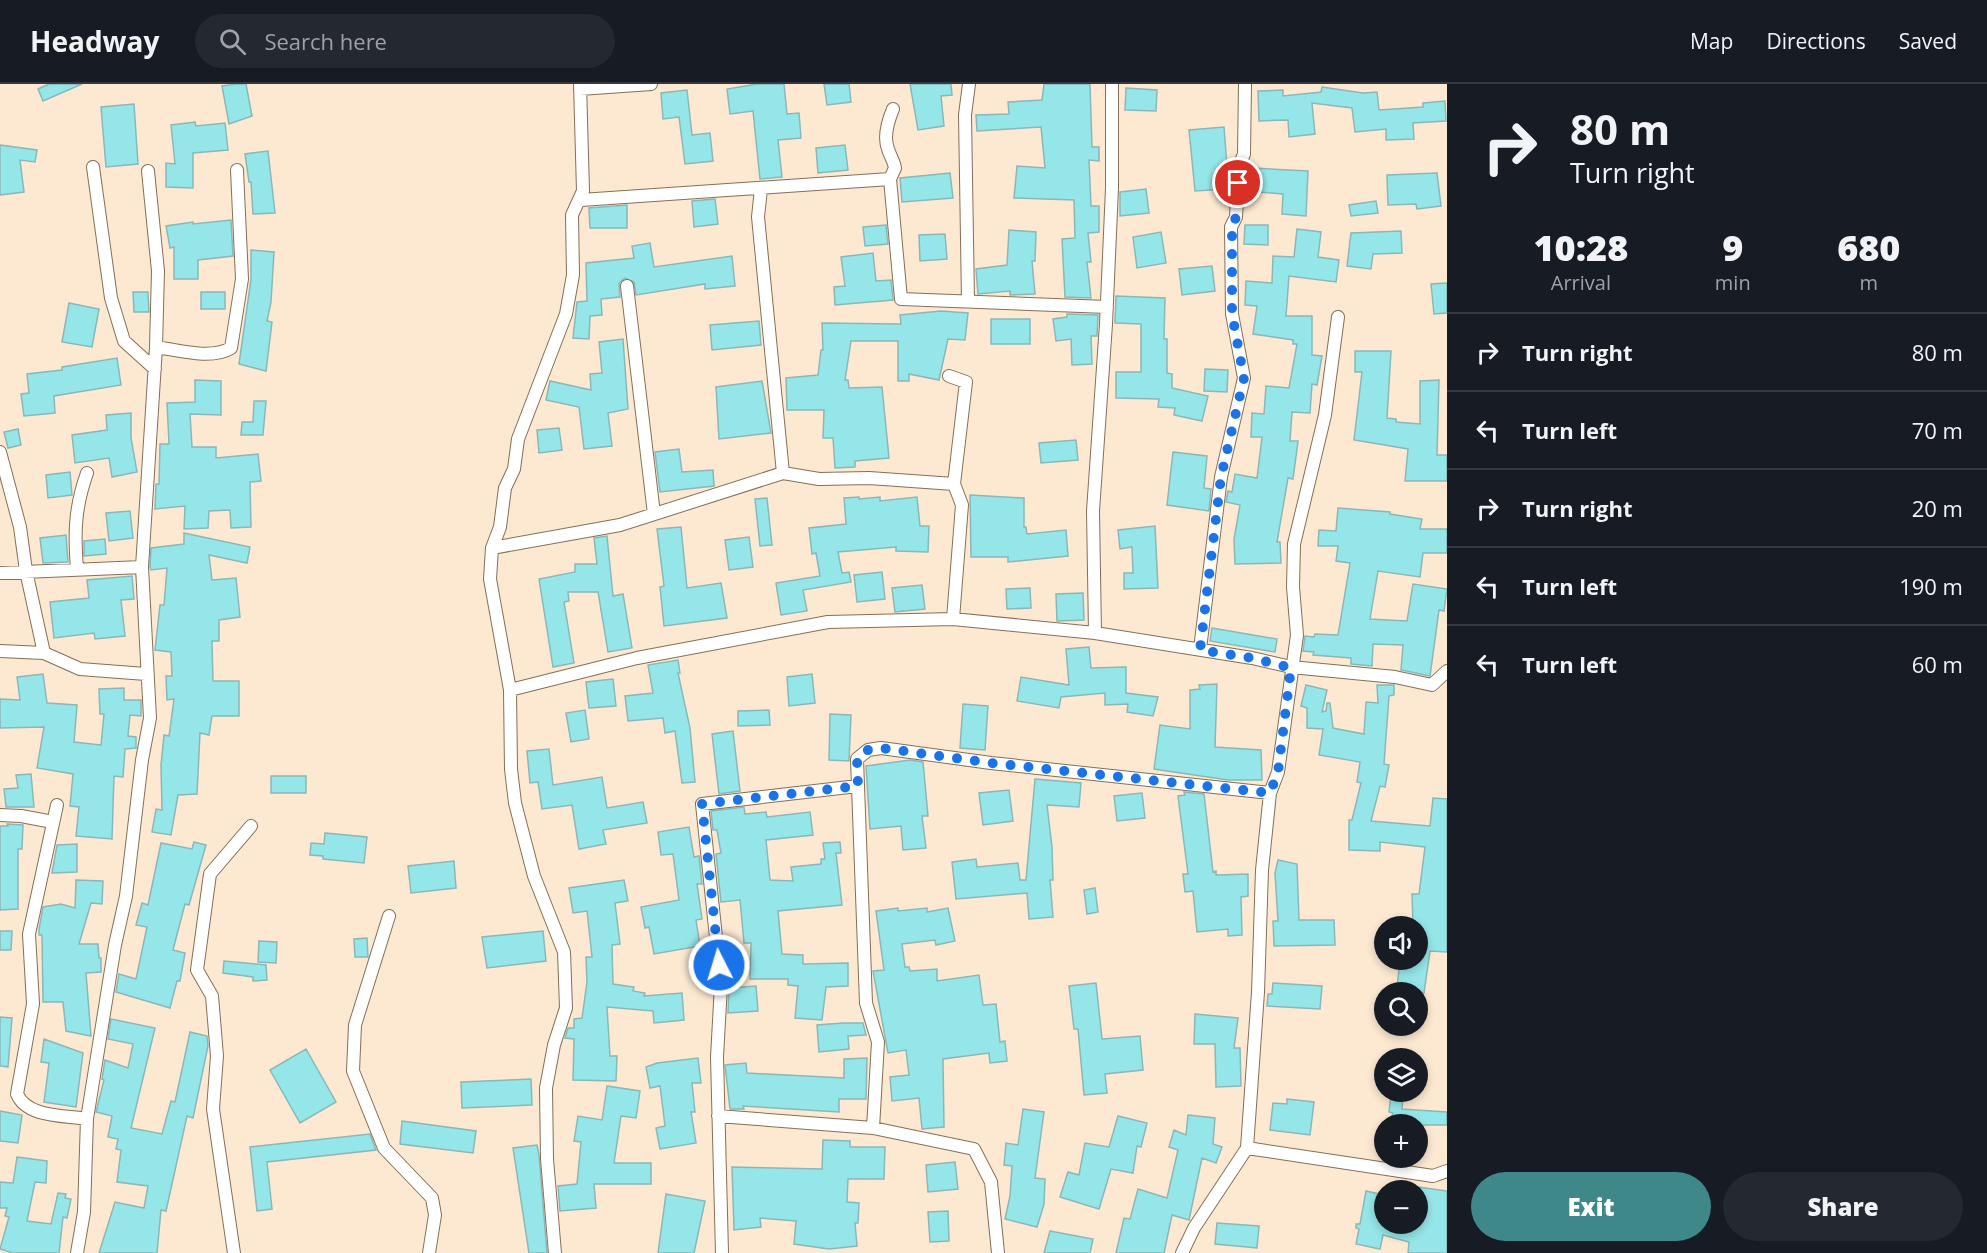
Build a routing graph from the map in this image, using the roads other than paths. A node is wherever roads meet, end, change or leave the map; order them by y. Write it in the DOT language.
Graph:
graph roads {
  1 [pos="651,84"];
  2 [pos="969,84"];
  3 [pos="1112,84"];
  4 [pos="1245,84"];
  5 [pos="580,87"];
  6 [pos="893,109"];
  7 [pos="93,167"];
  8 [pos="237,170"];
  9 [pos="148,171"];
  10 [pos="890,179"];
  11 [pos="761,189"];
  12 [pos="581,200"];
  13 [pos="627,286"];
  14 [pos="969,301"];
  15 [pos="1107,308"];
  16 [pos="1338,317"];
  17 [pos="156,347"];
  18 [pos="155,369"];
  19 [pos="949,376"];
  20 [pos="0,452"];
  21 [pos="87,472"];
  22 [pos="783,473"];
  23 [pos="954,484"];
  24 [pos="654,514"];
  25 [pos="492,548"];
  26 [pos="142,567"];
  27 [pos="77,568"];
  28 [pos="26,571"];
  29 [pos="0,573"];
  30 [pos="953,619"];
  31 [pos="1095,633"];
  32 [pos="1200,650"];
  33 [pos="0,651"];
  34 [pos="44,654"];
  35 [pos="1291,668"];
  36 [pos="1447,671"];
  37 [pos="146,674"];
  38 [pos="510,690"];
  39 [pos="858,786"];
  40 [pos="1270,793"];
  41 [pos="57,805"];
  42 [pos="0,816"];
  43 [pos="53,822"];
  44 [pos="251,826"];
  45 [pos="389,916"];
  46 [pos="718,1116"];
  47 [pos="87,1119"];
  48 [pos="873,1128"];
  49 [pos="1248,1148"];
  50 [pos="1447,1171"];
  51 [pos="76,1253"];
  52 [pos="234,1253"];
  53 [pos="429,1253"];
  54 [pos="555,1253"];
  55 [pos="722,1253"];
  56 [pos="998,1253"];
  57 [pos="1182,1253"];
  1 -- 5 [label="street"];
  2 -- 14 [label="street"];
  3 -- 15 [label="street"];
  4 -- 32 [label="street"];
  5 -- 12 [label="street"];
  6 -- 10 [label="street"];
  7 -- 18 [label="street"];
  8 -- 17 [label="street"];
  9 -- 17 [label="street"];
  10 -- 11 [label="street"];
  10 -- 14 [label="street"];
  11 -- 12 [label="street"];
  11 -- 22 [label="street"];
  12 -- 25 [label="street"];
  13 -- 24 [label="street"];
  14 -- 15 [label="street"];
  15 -- 31 [label="street"];
  16 -- 35 [label="street"];
  17 -- 18 [label="street"];
  18 -- 26 [label="street"];
  19 -- 23 [label="street"];
  20 -- 28 [label="street"];
  21 -- 27 [label="street"];
  22 -- 23 [label="street"];
  22 -- 24 [label="street"];
  23 -- 30 [label="street"];
  24 -- 25 [label="street"];
  25 -- 38 [label="street"];
  26 -- 27 [label="street"];
  26 -- 37 [label="street"];
  27 -- 28 [label="street"];
  28 -- 29 [label="street"];
  28 -- 34 [label="street"];
  30 -- 31 [label="street"];
  30 -- 38 [label="street"];
  31 -- 32 [label="street"];
  32 -- 35 [label="street"];
  33 -- 34 [label="street"];
  34 -- 37 [label="street"];
  35 -- 36 [label="street"];
  35 -- 40 [label="street"];
  37 -- 47 [label="street"];
  38 -- 54 [label="street"];
  39 -- 40 [label="street"];
  39 -- 46 [label="street"];
  39 -- 48 [label="street"];
  40 -- 49 [label="street"];
  41 -- 43 [label="street"];
  42 -- 43 [label="street"];
  43 -- 47 [label="street"];
  44 -- 52 [label="street"];
  45 -- 53 [label="street"];
  46 -- 48 [label="street"];
  46 -- 55 [label="street"];
  47 -- 51 [label="street"];
  48 -- 56 [label="street"];
  49 -- 50 [label="street"];
  49 -- 57 [label="street"];
}
